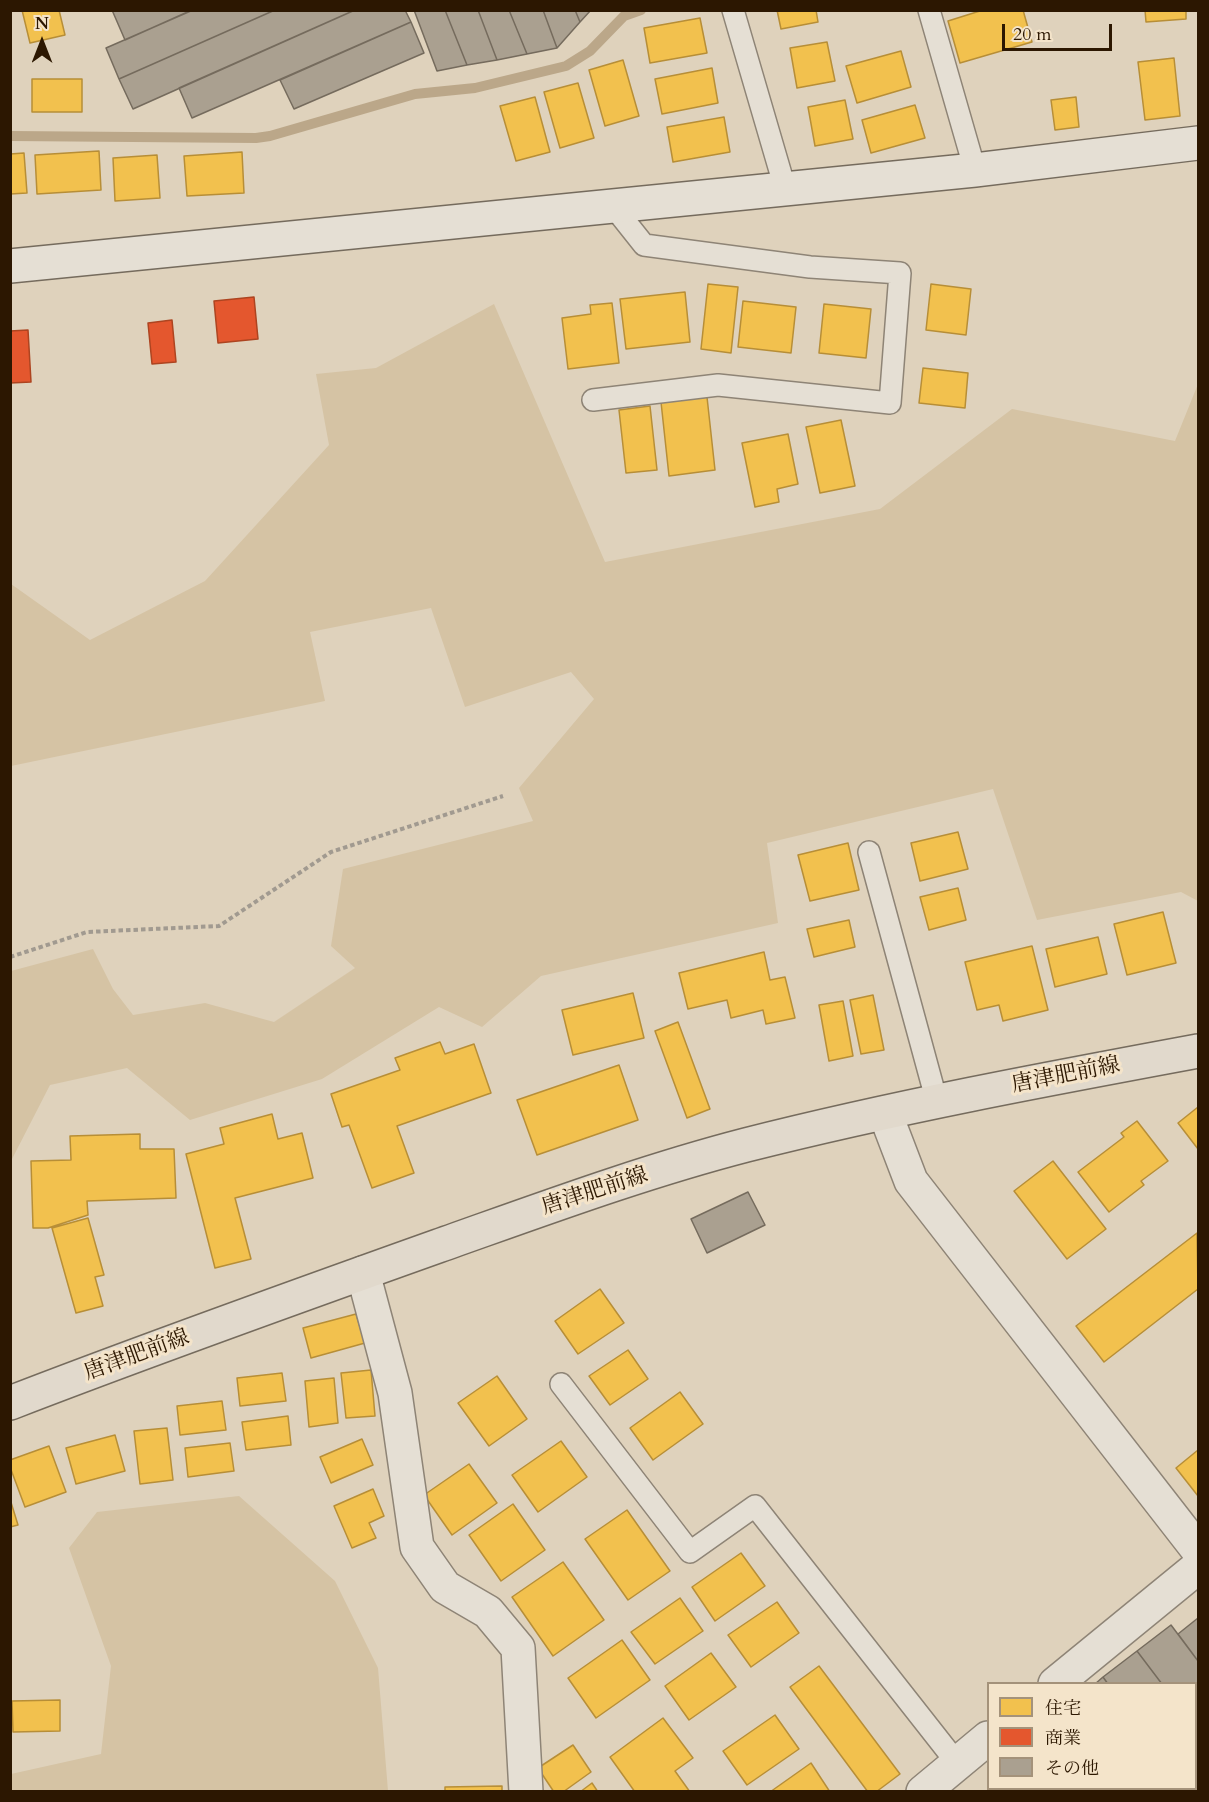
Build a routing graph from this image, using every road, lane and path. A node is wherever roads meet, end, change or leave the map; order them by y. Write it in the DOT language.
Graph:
graph roads {
  1 [pos="733,10"];
  2 [pos="929,10"];
  3 [pos="1198,143"];
  4 [pos="975,170"];
  5 [pos="785,188"];
  6 [pos="613,206"];
  7 [pos="10,266"];
  8 [pos="593,400"];
  9 [pos="503,796"];
  10 [pos="869,852"];
  11 [pos="10,957"];
  12 [pos="1198,1051"];
  13 [pos="937,1102"];
  14 [pos="885,1113"];
  15 [pos="363,1273"];
  16 [pos="561,1384"];
  17 [pos="10,1404"];
  18 [pos="1198,1550"];
  19 [pos="1198,1567"];
  20 [pos="1056,1682"];
  21 [pos="987,1739"];
  22 [pos="957,1764"];
  23 [pos="526,1791"];
  24 [pos="923,1791"];
  1 -- 5 [label="lane"];
  2 -- 4 [label="lane"];
  3 -- 4 [label="street"];
  4 -- 5 [label="street"];
  5 -- 6 [label="street"];
  6 -- 7 [label="street"];
  6 -- 8 [label="lane"];
  9 -- 11 [label="path"];
  10 -- 13 [label="lane"];
  12 -- 13 [label="main road, 唐津肥前線"];
  13 -- 14 [label="main road, 唐津肥前線"];
  14 -- 15 [label="main road, 唐津肥前線"];
  14 -- 18 [label="street"];
  15 -- 17 [label="main road, 唐津肥前線"];
  15 -- 23 [label="street"];
  16 -- 22 [label="lane"];
  19 -- 20 [label="street"];
  21 -- 22 [label="street"];
  22 -- 24 [label="street"];
}
